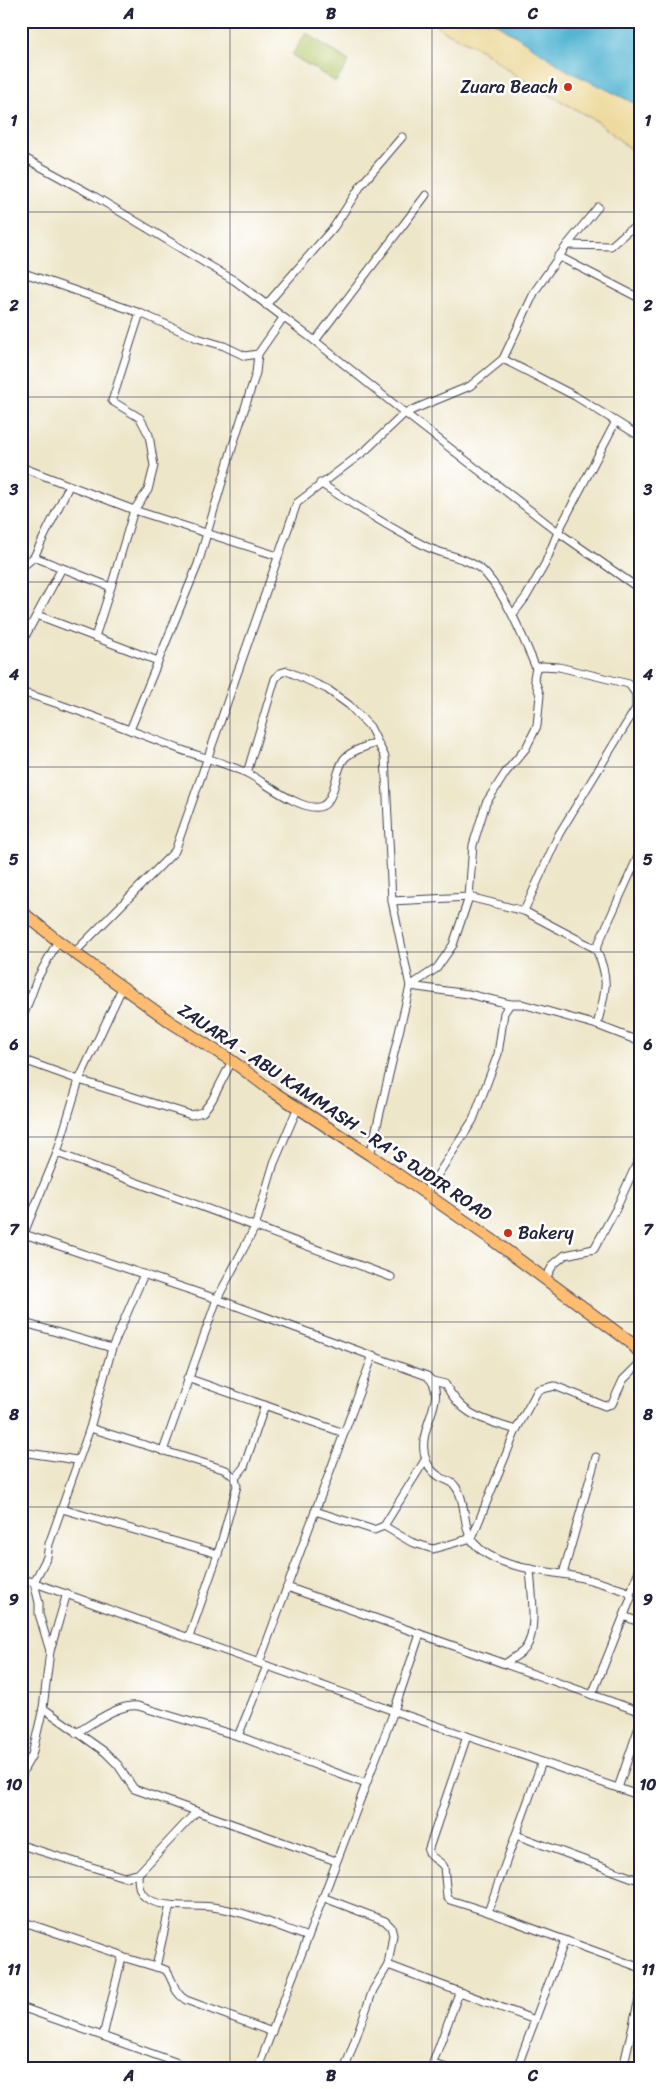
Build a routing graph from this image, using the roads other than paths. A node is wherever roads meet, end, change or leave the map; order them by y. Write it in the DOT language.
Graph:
graph roads {
  1 [pos="402,137"];
  2 [pos="21,156"];
  3 [pos="426,195"];
  4 [pos="598,207"];
  5 [pos="641,225"];
  6 [pos="567,245"];
  7 [pos="558,256"];
  8 [pos="21,272"];
  9 [pos="641,299"];
  10 [pos="266,305"];
  11 [pos="140,313"];
  12 [pos="283,318"];
  13 [pos="315,341"];
  14 [pos="258,354"];
  15 [pos="503,359"];
  16 [pos="405,413"];
  17 [pos="616,423"];
  18 [pos="641,437"];
  19 [pos="21,468"];
  20 [pos="320,484"];
  21 [pos="70,486"];
  22 [pos="134,510"];
  23 [pos="558,532"];
  24 [pos="208,533"];
  25 [pos="278,556"];
  26 [pos="34,558"];
  27 [pos="23,563"];
  28 [pos="62,568"];
  29 [pos="111,587"];
  30 [pos="641,590"];
  31 [pos="512,614"];
  32 [pos="37,615"];
  33 [pos="24,634"];
  34 [pos="95,637"];
  35 [pos="21,644"];
  36 [pos="158,661"];
  37 [pos="536,668"];
  38 [pos="21,692"];
  39 [pos="130,730"];
  40 [pos="377,742"];
  41 [pos="207,760"];
  42 [pos="247,773"];
  43 [pos="641,850"];
  44 [pos="638,863"];
  45 [pos="469,897"];
  46 [pos="392,901"];
  47 [pos="21,911"];
  48 [pos="524,911"];
  49 [pos="58,941"];
  50 [pos="596,949"];
  51 [pos="74,953"];
  52 [pos="122,986"];
  53 [pos="410,986"];
  54 [pos="510,1004"];
  55 [pos="21,1022"];
  56 [pos="597,1025"];
  57 [pos="641,1042"];
  58 [pos="21,1059"];
  59 [pos="232,1061"];
  60 [pos="79,1080"];
  61 [pos="298,1107"];
  62 [pos="57,1154"];
  63 [pos="641,1154"];
  64 [pos="370,1155"];
  65 [pos="426,1193"];
  66 [pos="255,1227"];
  67 [pos="22,1233"];
  68 [pos="21,1243"];
  69 [pos="144,1274"];
  70 [pos="390,1277"];
  71 [pos="546,1278"];
  72 [pos="217,1299"];
  73 [pos="21,1322"];
  74 [pos="630,1342"];
  75 [pos="641,1347"];
  76 [pos="112,1348"];
  77 [pos="641,1354"];
  78 [pos="373,1355"];
  79 [pos="641,1362"];
  80 [pos="187,1378"];
  81 [pos="432,1381"];
  82 [pos="265,1405"];
  83 [pos="90,1428"];
  84 [pos="516,1430"];
  85 [pos="344,1433"];
  86 [pos="163,1451"];
  87 [pos="21,1452"];
  88 [pos="596,1457"];
  89 [pos="77,1460"];
  90 [pos="425,1460"];
  91 [pos="235,1478"];
  92 [pos="62,1509"];
  93 [pos="315,1511"];
  94 [pos="384,1526"];
  95 [pos="472,1538"];
  96 [pos="218,1554"];
  97 [pos="641,1565"];
  98 [pos="530,1569"];
  99 [pos="563,1574"];
  100 [pos="21,1578"];
  101 [pos="34,1582"];
  102 [pos="287,1587"];
  103 [pos="67,1593"];
  104 [pos="630,1594"];
  105 [pos="624,1616"];
  106 [pos="641,1623"];
  107 [pos="420,1634"];
  108 [pos="189,1637"];
  109 [pos="50,1652"];
  110 [pos="259,1663"];
  111 [pos="505,1664"];
  112 [pos="267,1666"];
  113 [pos="592,1695"];
  114 [pos="43,1708"];
  115 [pos="394,1711"];
  116 [pos="641,1712"];
  117 [pos="641,1721"];
  118 [pos="76,1732"];
  119 [pos="238,1736"];
  120 [pos="467,1736"];
  121 [pos="542,1762"];
  122 [pos="21,1781"];
  123 [pos="366,1784"];
  124 [pos="618,1788"];
  125 [pos="641,1796"];
  126 [pos="196,1812"];
  127 [pos="516,1835"];
  128 [pos="21,1845"];
  129 [pos="336,1861"];
  130 [pos="138,1874"];
  131 [pos="641,1881"];
  132 [pos="322,1897"];
  133 [pos="170,1904"];
  134 [pos="488,1912"];
  135 [pos="21,1921"];
  136 [pos="308,1937"];
  137 [pos="565,1940"];
  138 [pos="122,1957"];
  139 [pos="388,1965"];
  140 [pos="156,1967"];
  141 [pos="641,1968"];
  142 [pos="641,1990"];
  143 [pos="459,1993"];
  144 [pos="21,2007"];
  145 [pos="535,2020"];
  146 [pos="272,2032"];
  147 [pos="103,2036"];
  148 [pos="432,2066"];
  149 [pos="192,2068"];
  150 [pos="258,2068"];
  151 [pos="345,2068"];
  152 [pos="448,2068"];
  153 [pos="517,2068"];
  154 [pos="623,2068"];
  1 -- 10 [label="street"];
  2 -- 10 [label="street"];
  3 -- 13 [label="street"];
  4 -- 6 [label="street"];
  5 -- 6 [label="street"];
  6 -- 7 [label="street"];
  7 -- 9 [label="street"];
  7 -- 15 [label="street"];
  8 -- 11 [label="street"];
  10 -- 12 [label="street"];
  11 -- 14 [label="street"];
  11 -- 22 [label="street"];
  12 -- 13 [label="street"];
  12 -- 14 [label="street"];
  13 -- 16 [label="street"];
  14 -- 24 [label="street"];
  15 -- 16 [label="street"];
  15 -- 17 [label="street"];
  16 -- 20 [label="street"];
  16 -- 23 [label="street"];
  17 -- 18 [label="street"];
  17 -- 23 [label="street"];
  19 -- 21 [label="street"];
  20 -- 25 [label="street"];
  20 -- 31 [label="street"];
  21 -- 22 [label="street"];
  21 -- 26 [label="street"];
  22 -- 24 [label="street"];
  22 -- 29 [label="street"];
  23 -- 30 [label="street"];
  23 -- 31 [label="street"];
  24 -- 25 [label="street"];
  24 -- 36 [label="street"];
  25 -- 41 [label="street"];
  26 -- 27 [label="street"];
  26 -- 28 [label="street"];
  28 -- 29 [label="street"];
  28 -- 32 [label="street"];
  29 -- 34 [label="street"];
  31 -- 37 [label="street"];
  32 -- 33 [label="street"];
  32 -- 34 [label="street"];
  33 -- 35 [label="street"];
  34 -- 36 [label="street"];
  36 -- 39 [label="street"];
  37 -- 45 [label="street"];
  37 -- 48 [label="street"];
  38 -- 39 [label="street"];
  39 -- 41 [label="street"];
  40 -- 42 [label="street"];
  40 -- 42 [label="street"];
  40 -- 46 [label="street"];
  41 -- 42 [label="street"];
  41 -- 51 [label="street"];
  43 -- 44 [label="street"];
  44 -- 50 [label="street"];
  45 -- 46 [label="street"];
  45 -- 48 [label="street"];
  45 -- 53 [label="street"];
  46 -- 53 [label="street"];
  47 -- 49 [label="main road, ZAUARA - ABU KAMMASH - RA'S DJDIR ROAD"];
  48 -- 50 [label="street"];
  49 -- 51 [label="main road, ZAUARA - ABU KAMMASH - RA'S DJDIR ROAD"];
  49 -- 55 [label="street"];
  50 -- 56 [label="street"];
  51 -- 52 [label="main road, ZAUARA - ABU KAMMASH - RA'S DJDIR ROAD"];
  52 -- 59 [label="main road, ZAUARA - ABU KAMMASH - RA'S DJDIR ROAD"];
  52 -- 60 [label="street"];
  53 -- 54 [label="street"];
  53 -- 64 [label="street"];
  54 -- 56 [label="street"];
  54 -- 65 [label="street"];
  56 -- 57 [label="street"];
  58 -- 60 [label="street"];
  59 -- 60 [label="street"];
  59 -- 61 [label="main road, ZAUARA - ABU KAMMASH - RA'S DJDIR ROAD"];
  60 -- 62 [label="street"];
  61 -- 64 [label="main road, ZAUARA - ABU KAMMASH - RA'S DJDIR ROAD"];
  61 -- 66 [label="street"];
  62 -- 66 [label="street"];
  62 -- 67 [label="street"];
  63 -- 71 [label="street"];
  64 -- 65 [label="main road, ZAUARA - ABU KAMMASH - RA'S DJDIR ROAD"];
  65 -- 71 [label="main road, ZAUARA - ABU KAMMASH - RA'S DJDIR ROAD"];
  66 -- 70 [label="street"];
  66 -- 72 [label="street"];
  67 -- 68 [label="street"];
  67 -- 69 [label="street"];
  69 -- 72 [label="street"];
  69 -- 76 [label="street"];
  71 -- 74 [label="main road, ZAUARA - ABU KAMMASH - RA'S DJDIR ROAD"];
  72 -- 78 [label="street"];
  72 -- 80 [label="street"];
  73 -- 76 [label="street"];
  74 -- 75 [label="main road"];
  74 -- 77 [label="main road"];
  76 -- 83 [label="street"];
  78 -- 81 [label="street"];
  78 -- 85 [label="street"];
  79 -- 84 [label="street"];
  80 -- 82 [label="street"];
  80 -- 86 [label="street"];
  81 -- 84 [label="street"];
  81 -- 90 [label="street"];
  82 -- 85 [label="street"];
  82 -- 91 [label="street"];
  83 -- 86 [label="street"];
  83 -- 89 [label="street"];
  84 -- 95 [label="street"];
  85 -- 93 [label="street"];
  86 -- 91 [label="street"];
  87 -- 89 [label="street"];
  88 -- 99 [label="street"];
  89 -- 92 [label="street"];
  90 -- 94 [label="street"];
  90 -- 95 [label="street"];
  91 -- 96 [label="street"];
  92 -- 96 [label="street"];
  92 -- 101 [label="street"];
  93 -- 94 [label="street"];
  93 -- 102 [label="street"];
  94 -- 95 [label="street"];
  95 -- 98 [label="street"];
  96 -- 108 [label="street"];
  97 -- 104 [label="street"];
  98 -- 99 [label="street"];
  98 -- 111 [label="street"];
  99 -- 104 [label="street"];
  100 -- 101 [label="street"];
  101 -- 103 [label="street"];
  101 -- 109 [label="street"];
  102 -- 107 [label="street"];
  102 -- 110 [label="street"];
  103 -- 108 [label="street"];
  103 -- 109 [label="street"];
  104 -- 105 [label="street"];
  105 -- 106 [label="street"];
  105 -- 113 [label="street"];
  107 -- 111 [label="street"];
  107 -- 115 [label="street"];
  108 -- 110 [label="street"];
  109 -- 114 [label="street"];
  110 -- 112 [label="street"];
  111 -- 113 [label="street"];
  112 -- 115 [label="street"];
  112 -- 119 [label="street"];
  113 -- 116 [label="street"];
  114 -- 118 [label="street"];
  114 -- 122 [label="street"];
  115 -- 120 [label="street"];
  115 -- 123 [label="street"];
  117 -- 124 [label="street"];
  118 -- 119 [label="street"];
  118 -- 126 [label="street"];
  119 -- 123 [label="street"];
  120 -- 121 [label="street"];
  120 -- 134 [label="street"];
  121 -- 124 [label="street"];
  121 -- 127 [label="street"];
  123 -- 129 [label="street"];
  124 -- 125 [label="street"];
  126 -- 129 [label="street"];
  126 -- 130 [label="street"];
  127 -- 131 [label="street"];
  127 -- 134 [label="street"];
  128 -- 130 [label="street"];
  129 -- 132 [label="street"];
  130 -- 133 [label="street"];
  132 -- 136 [label="street"];
  132 -- 139 [label="street"];
  133 -- 136 [label="street"];
  133 -- 140 [label="street"];
  134 -- 137 [label="street"];
  135 -- 138 [label="street"];
  136 -- 146 [label="street"];
  137 -- 141 [label="street"];
  137 -- 145 [label="street"];
  138 -- 140 [label="street"];
  138 -- 147 [label="street"];
  139 -- 143 [label="street"];
  139 -- 151 [label="street"];
  140 -- 146 [label="street"];
  142 -- 154 [label="street"];
  143 -- 145 [label="street"];
  143 -- 148 [label="street"];
  144 -- 147 [label="street"];
  145 -- 153 [label="street"];
  146 -- 150 [label="street"];
  147 -- 149 [label="street"];
  148 -- 152 [label="street"];
}
